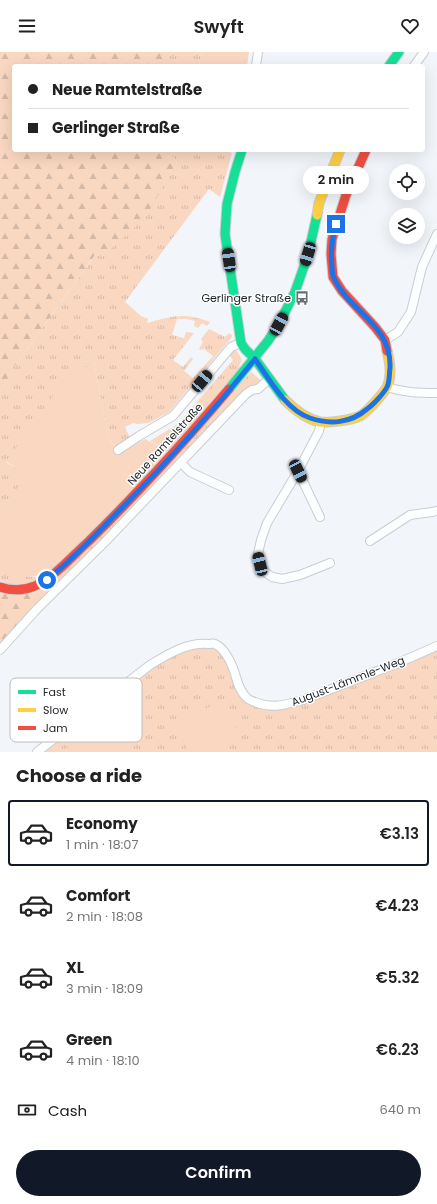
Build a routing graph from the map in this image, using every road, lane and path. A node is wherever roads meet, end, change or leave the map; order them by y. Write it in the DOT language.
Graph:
graph roads {
  1 [pos="258,52"];
  2 [pos="398,52"];
  3 [pos="424,52"];
  4 [pos="256,64"];
  5 [pos="390,64"];
  6 [pos="415,64"];
  7 [pos="241,152"];
  8 [pos="339,152"];
  9 [pos="365,152"];
  10 [pos="437,234"];
  11 [pos="385,340"];
  12 [pos="241,343"];
  13 [pos="255,359"];
  14 [pos="269,379"];
  15 [pos="387,387"];
  16 [pos="437,393"];
  17 [pos="321,422"];
  18 [pos="118,450"];
  19 [pos="181,463"];
  20 [pos="298,471"];
  21 [pos="229,490"];
  22 [pos="437,511"];
  23 [pos="320,517"];
  24 [pos="370,541"];
  25 [pos="330,562"];
  26 [pos="0,586"];
  27 [pos="437,646"];
  28 [pos="0,650"];
  29 [pos="133,678"];
  30 [pos="50,742"];
  31 [pos="37,752"];
  1 -- 4 [label="street"];
  2 -- 5 [label="street"];
  3 -- 6 [label="street"];
  7 -- 12 [label="street"];
  8 -- 13 [label="street, Neue Ramtelstraße"];
  9 -- 11 [label="street"];
  10 -- 11 [label="street"];
  11 -- 15 [label="street"];
  12 -- 13 [label="street"];
  12 -- 18 [label="street"];
  13 -- 14 [label="street"];
  13 -- 26 [label="street, Neue Ramtelstraße"];
  14 -- 17 [label="street"];
  14 -- 19 [label="street"];
  15 -- 16 [label="street"];
  15 -- 17 [label="street"];
  17 -- 20 [label="street"];
  19 -- 21 [label="street"];
  19 -- 28 [label="street"];
  20 -- 23 [label="street"];
  20 -- 25 [label="street"];
  22 -- 24 [label="street"];
  27 -- 29 [label="street, August-Lämmle-Weg"];
  30 -- 31 [label="street, August-Lämmle-Weg"];
}
